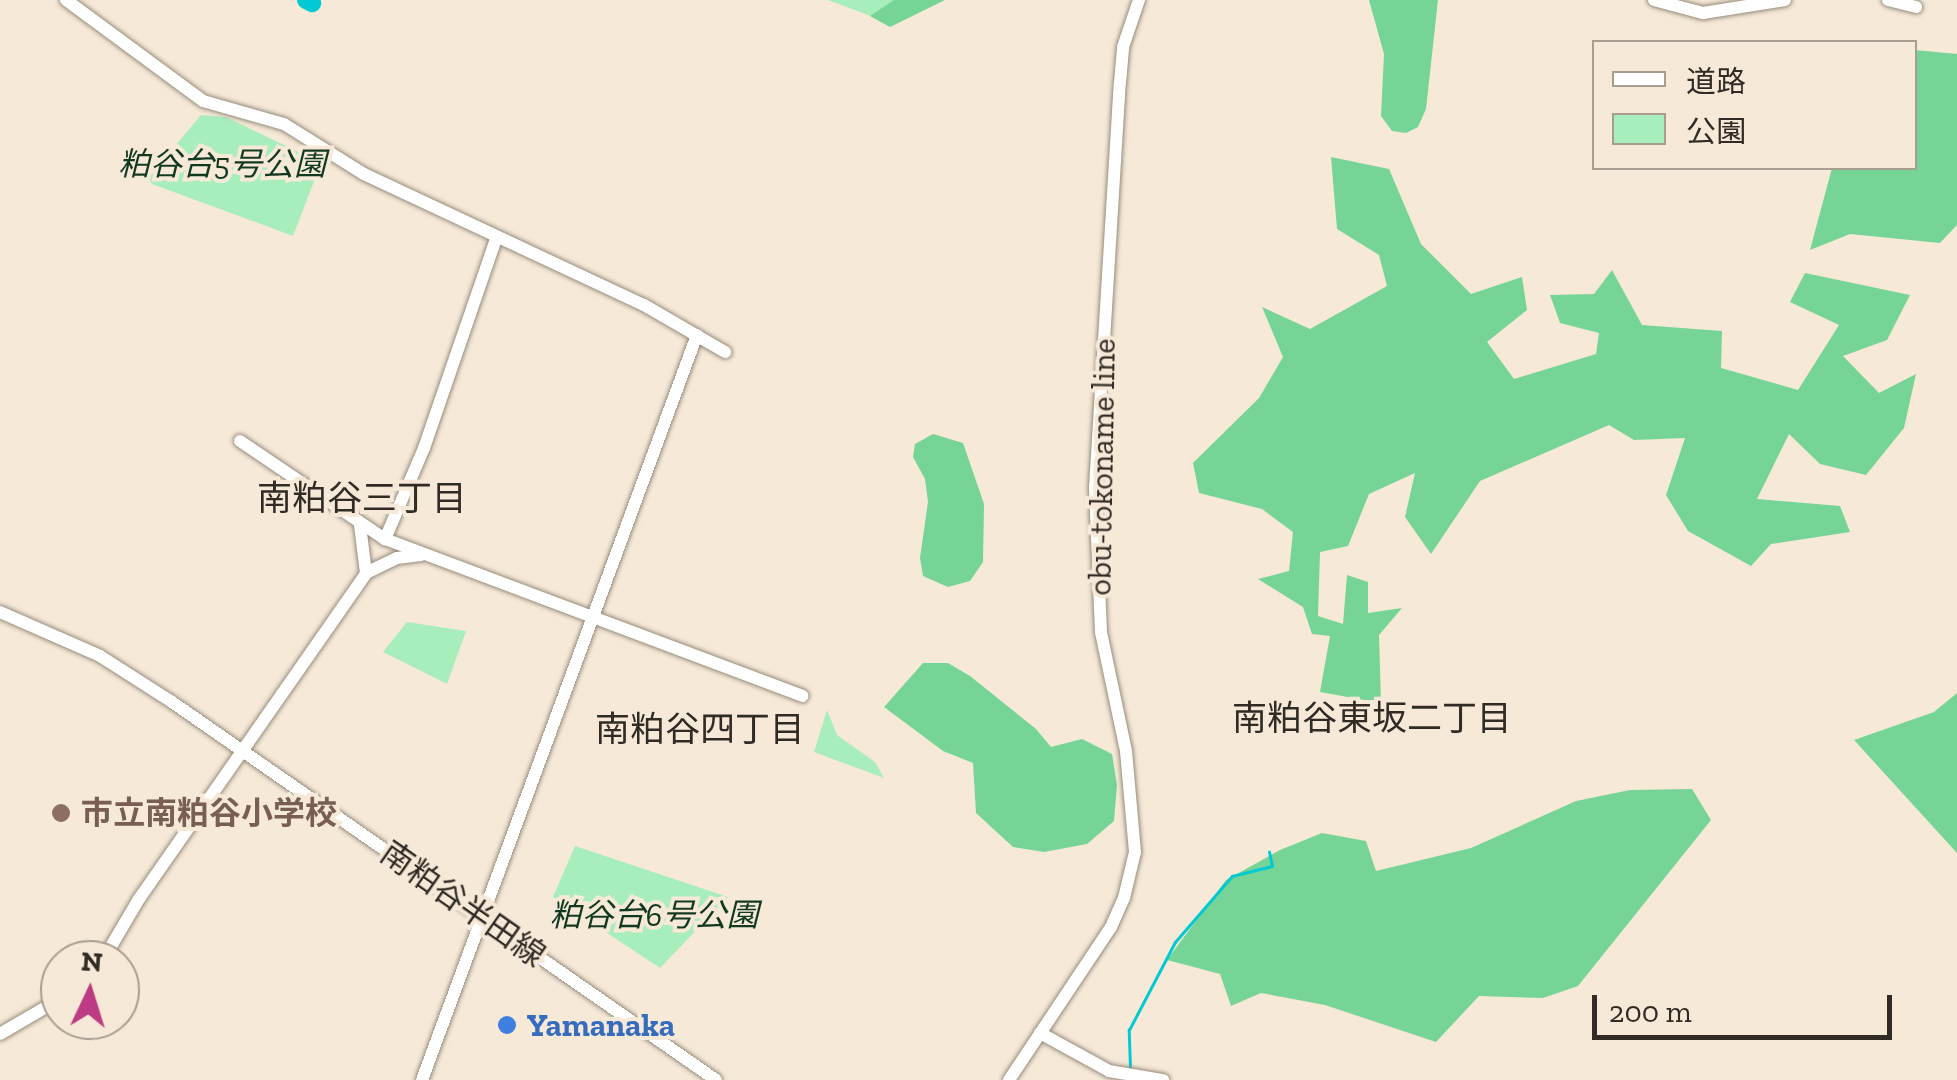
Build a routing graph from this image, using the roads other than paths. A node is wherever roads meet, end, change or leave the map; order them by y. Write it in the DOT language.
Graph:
graph roads {
  1 [pos="66,0"];
  2 [pos="1139,0"];
  3 [pos="1654,0"];
  4 [pos="1785,0"];
  5 [pos="1888,0"];
  6 [pos="1916,7"];
  7 [pos="496,239"];
  8 [pos="696,335"];
  9 [pos="725,352"];
  10 [pos="240,441"];
  11 [pos="360,526"];
  12 [pos="385,539"];
  13 [pos="424,554"];
  14 [pos="366,573"];
  15 [pos="0,612"];
  16 [pos="592,620"];
  17 [pos="802,696"];
  18 [pos="242,752"];
  19 [pos="483,920"];
  20 [pos="115,940"];
  21 [pos="40,1011"];
  22 [pos="1040,1033"];
  23 [pos="0,1034"];
  24 [pos="422,1080"];
  25 [pos="716,1080"];
  26 [pos="1008,1080"];
  27 [pos="1163,1080"];
  1 -- 7 [label="street"];
  2 -- 22 [label="street, obu-tokoname line"];
  3 -- 4 [label="street"];
  5 -- 6 [label="street"];
  7 -- 8 [label="street"];
  7 -- 12 [label="street"];
  8 -- 9 [label="street"];
  8 -- 16 [label="street"];
  10 -- 11 [label="street"];
  11 -- 12 [label="street"];
  11 -- 14 [label="street"];
  12 -- 13 [label="street"];
  13 -- 14 [label="street"];
  13 -- 16 [label="street"];
  14 -- 18 [label="street"];
  15 -- 18 [label="street, 南粕谷半田線"];
  16 -- 17 [label="street"];
  16 -- 19 [label="street"];
  18 -- 19 [label="street, 南粕谷半田線"];
  18 -- 20 [label="street"];
  19 -- 24 [label="street"];
  19 -- 25 [label="street, 南粕谷半田線"];
  21 -- 23 [label="street"];
  22 -- 26 [label="street, obu-tokoname line"];
  22 -- 27 [label="street"];
}
